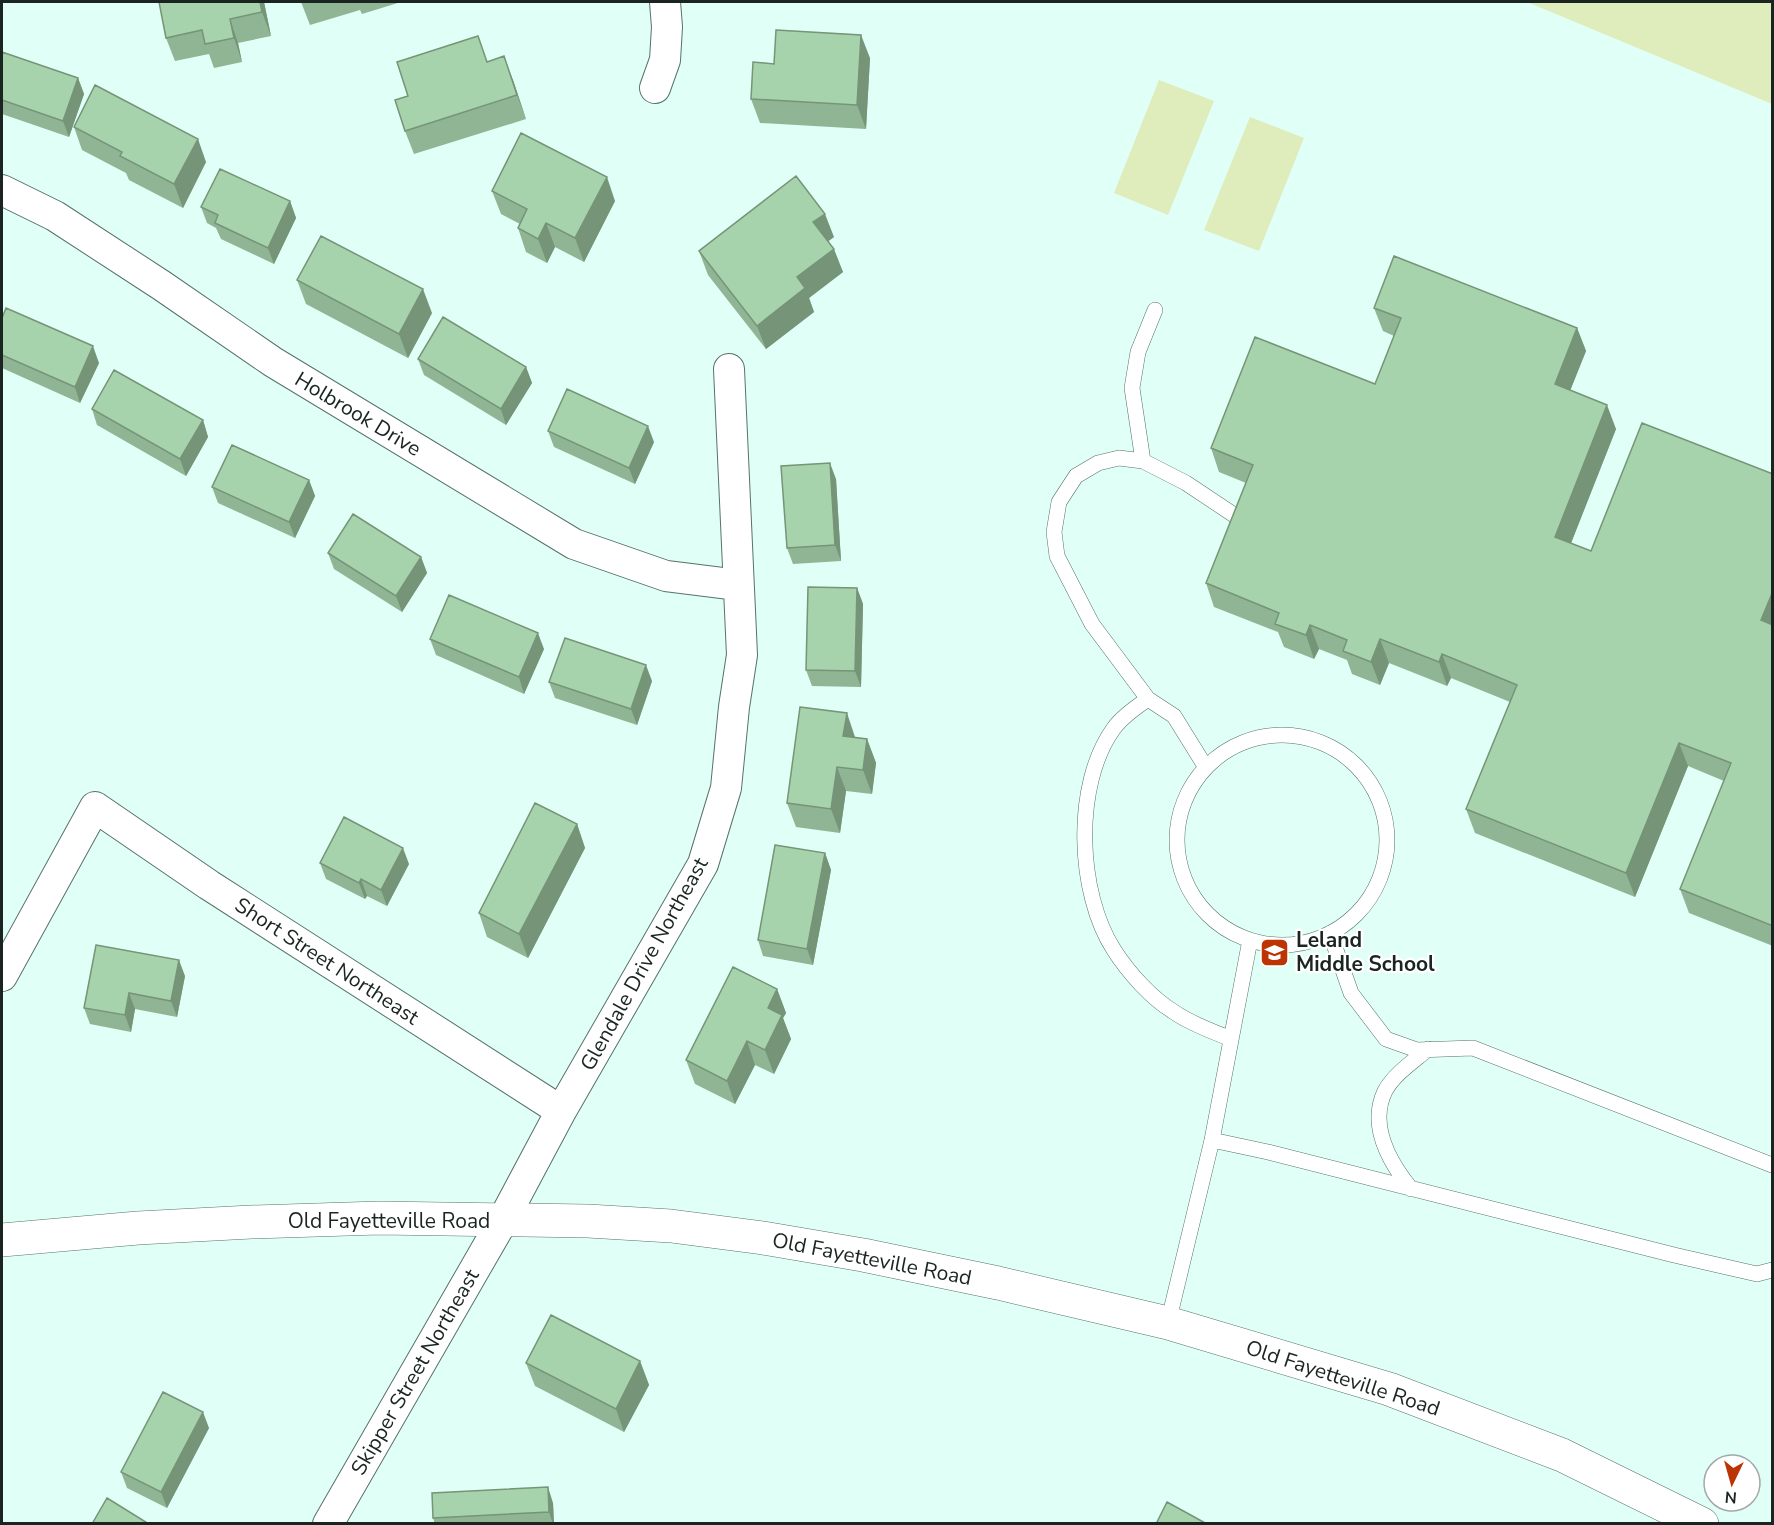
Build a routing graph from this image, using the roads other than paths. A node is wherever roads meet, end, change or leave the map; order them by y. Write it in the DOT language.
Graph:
graph roads {
  1 [pos="665,2"];
  2 [pos="655,88"];
  3 [pos="2,190"];
  4 [pos="1155,310"];
  5 [pos="729,369"];
  6 [pos="1143,461"];
  7 [pos="1240,519"];
  8 [pos="738,585"];
  9 [pos="1148,699"];
  10 [pos="1205,766"];
  11 [pos="1330,933"];
  12 [pos="1251,940"];
  13 [pos="2,976"];
  14 [pos="1232,1039"];
  15 [pos="1428,1049"];
  16 [pos="561,1111"];
  17 [pos="1212,1140"];
  18 [pos="1773,1165"];
  19 [pos="1411,1189"];
  20 [pos="502,1220"];
  21 [pos="2,1240"];
  22 [pos="1773,1270"];
  23 [pos="1168,1323"];
  24 [pos="328,1524"];
  25 [pos="1702,1524"];
  1 -- 2 [label="street"];
  3 -- 8 [label="street, Holbrook Drive"];
  4 -- 6 [label="lane"];
  5 -- 8 [label="street, Glendale Drive Northeast"];
  6 -- 7 [label="lane"];
  6 -- 9 [label="lane"];
  8 -- 16 [label="street, Glendale Drive Northeast"];
  9 -- 10 [label="lane"];
  9 -- 14 [label="lane"];
  10 -- 11 [label="lane"];
  10 -- 12 [label="lane"];
  11 -- 12 [label="lane"];
  11 -- 15 [label="lane"];
  12 -- 14 [label="lane"];
  13 -- 16 [label="street, Short Street Northeast"];
  14 -- 17 [label="lane"];
  15 -- 18 [label="lane"];
  15 -- 19 [label="lane"];
  16 -- 20 [label="street, Glendale Drive Northeast"];
  17 -- 19 [label="lane"];
  17 -- 23 [label="lane"];
  19 -- 22 [label="lane"];
  20 -- 21 [label="street, Old Fayetteville Road"];
  20 -- 23 [label="street, Old Fayetteville Road"];
  20 -- 24 [label="street, Skipper Street Northeast"];
  23 -- 25 [label="street, Old Fayetteville Road"];
}
